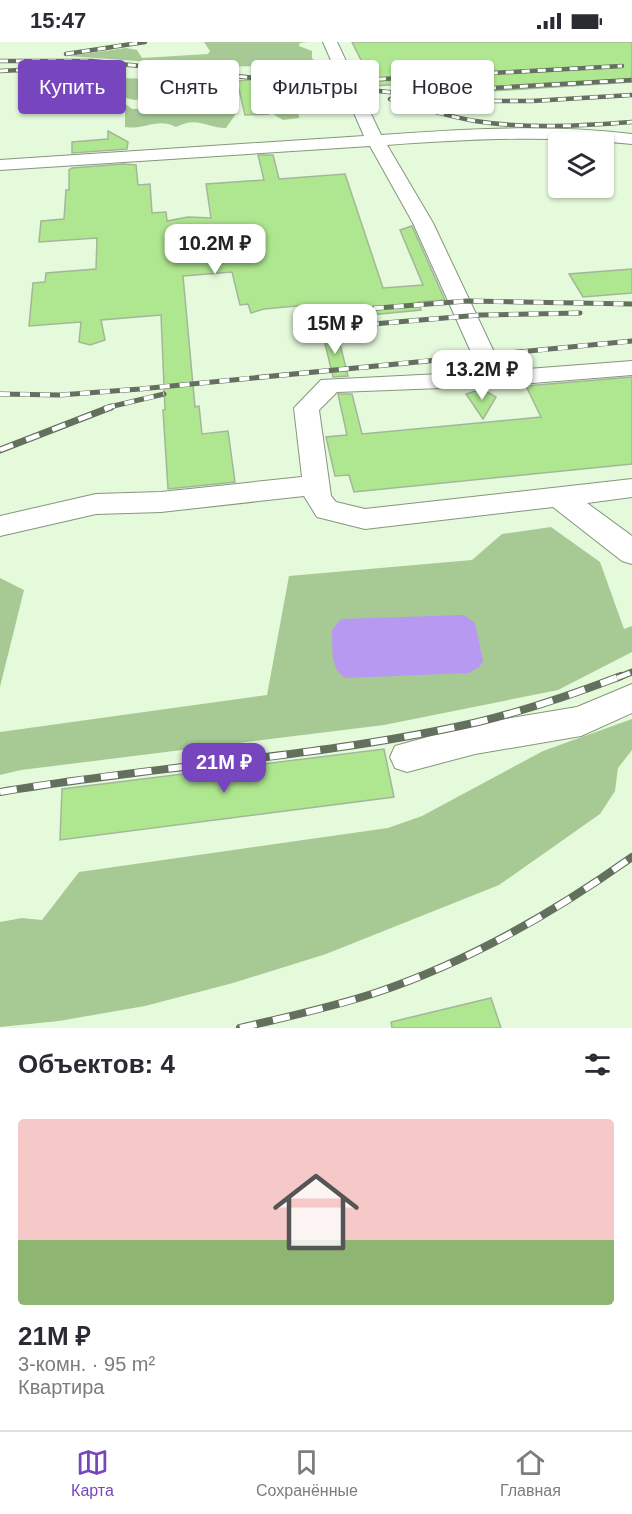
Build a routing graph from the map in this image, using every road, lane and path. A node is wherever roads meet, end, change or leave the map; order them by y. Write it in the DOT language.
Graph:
graph roads {
  1 [pos="330,42"];
  2 [pos="632,139"];
  3 [pos="375,140"];
  4 [pos="0,165"];
  5 [pos="632,368"];
  6 [pos="495,379"];
  7 [pos="316,485"];
  8 [pos="632,488"];
  9 [pos="559,497"];
  10 [pos="0,526"];
  11 [pos="632,553"];
  12 [pos="632,698"];
  13 [pos="407,757"];
  1 -- 3 [label="lane"];
  2 -- 3 [label="lane"];
  3 -- 4 [label="lane"];
  3 -- 6 [label="lane"];
  5 -- 6 [label="lane"];
  6 -- 7 [label="lane"];
  7 -- 9 [label="lane"];
  7 -- 10 [label="lane"];
  8 -- 9 [label="lane"];
  9 -- 11 [label="lane"];
  12 -- 13 [label="lane"];
}
